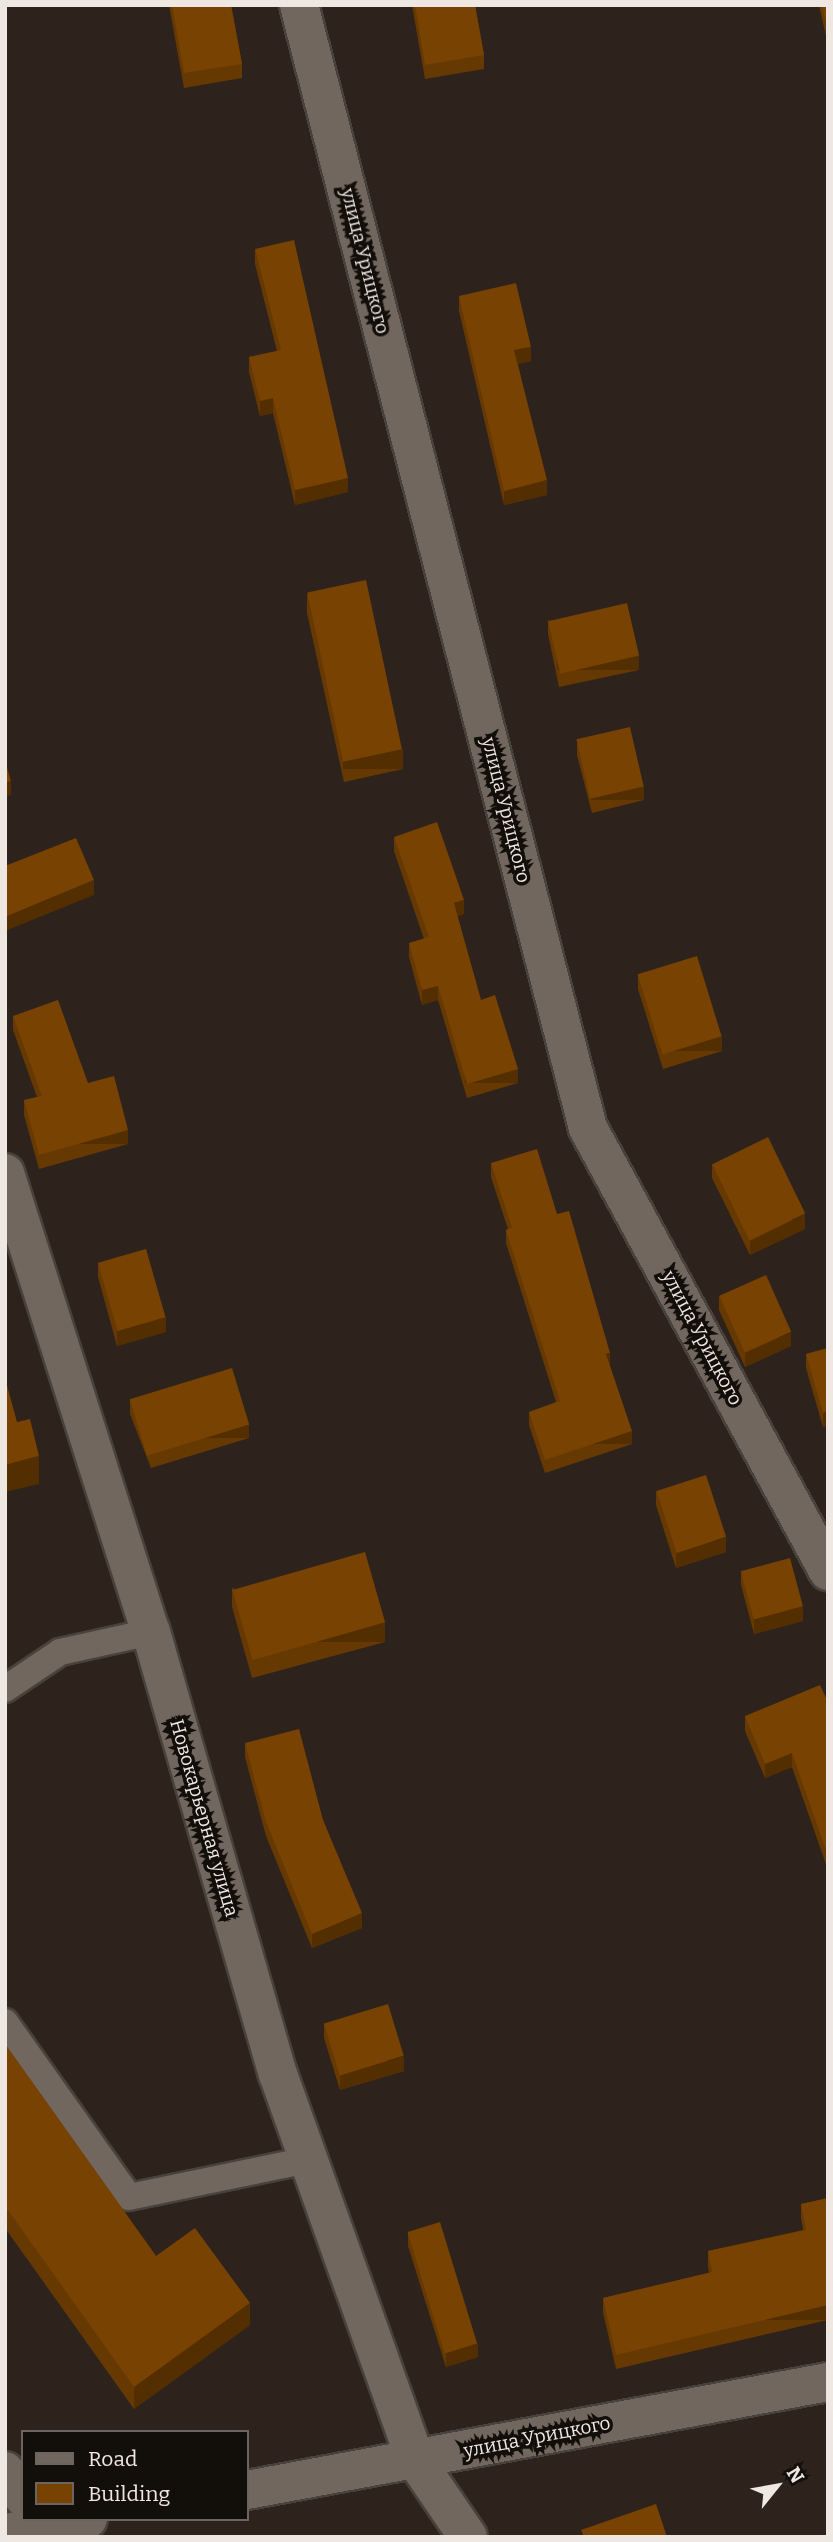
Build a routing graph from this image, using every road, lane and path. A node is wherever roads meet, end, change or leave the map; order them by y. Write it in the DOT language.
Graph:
graph roads {
  1 [pos="299,5"];
  2 [pos="5,1173"];
  3 [pos="828,1571"];
  4 [pos="151,1632"];
  5 [pos="5,1689"];
  6 [pos="5,2022"];
  7 [pos="308,2160"];
  8 [pos="828,2382"];
  9 [pos="415,2459"];
  10 [pos="5,2471"];
  11 [pos="248,2490"];
  12 [pos="21,2495"];
  13 [pos="23,2521"];
  14 [pos="5,2533"];
  15 [pos="468,2537"];
  1 -- 3 [label="street, улица Урицкого"];
  2 -- 4 [label="street, Новокарьерная улица"];
  4 -- 5 [label="lane"];
  4 -- 7 [label="street, Новокарьерная улица"];
  6 -- 7 [label="lane"];
  7 -- 9 [label="street, Новокарьерная улица"];
  8 -- 9 [label="street, улица Урицкого"];
  9 -- 11 [label="street, улица Урицкого"];
  9 -- 15 [label="street, Новокарьерная улица"];
  10 -- 12 [label="street"];
  13 -- 14 [label="street"];
}
